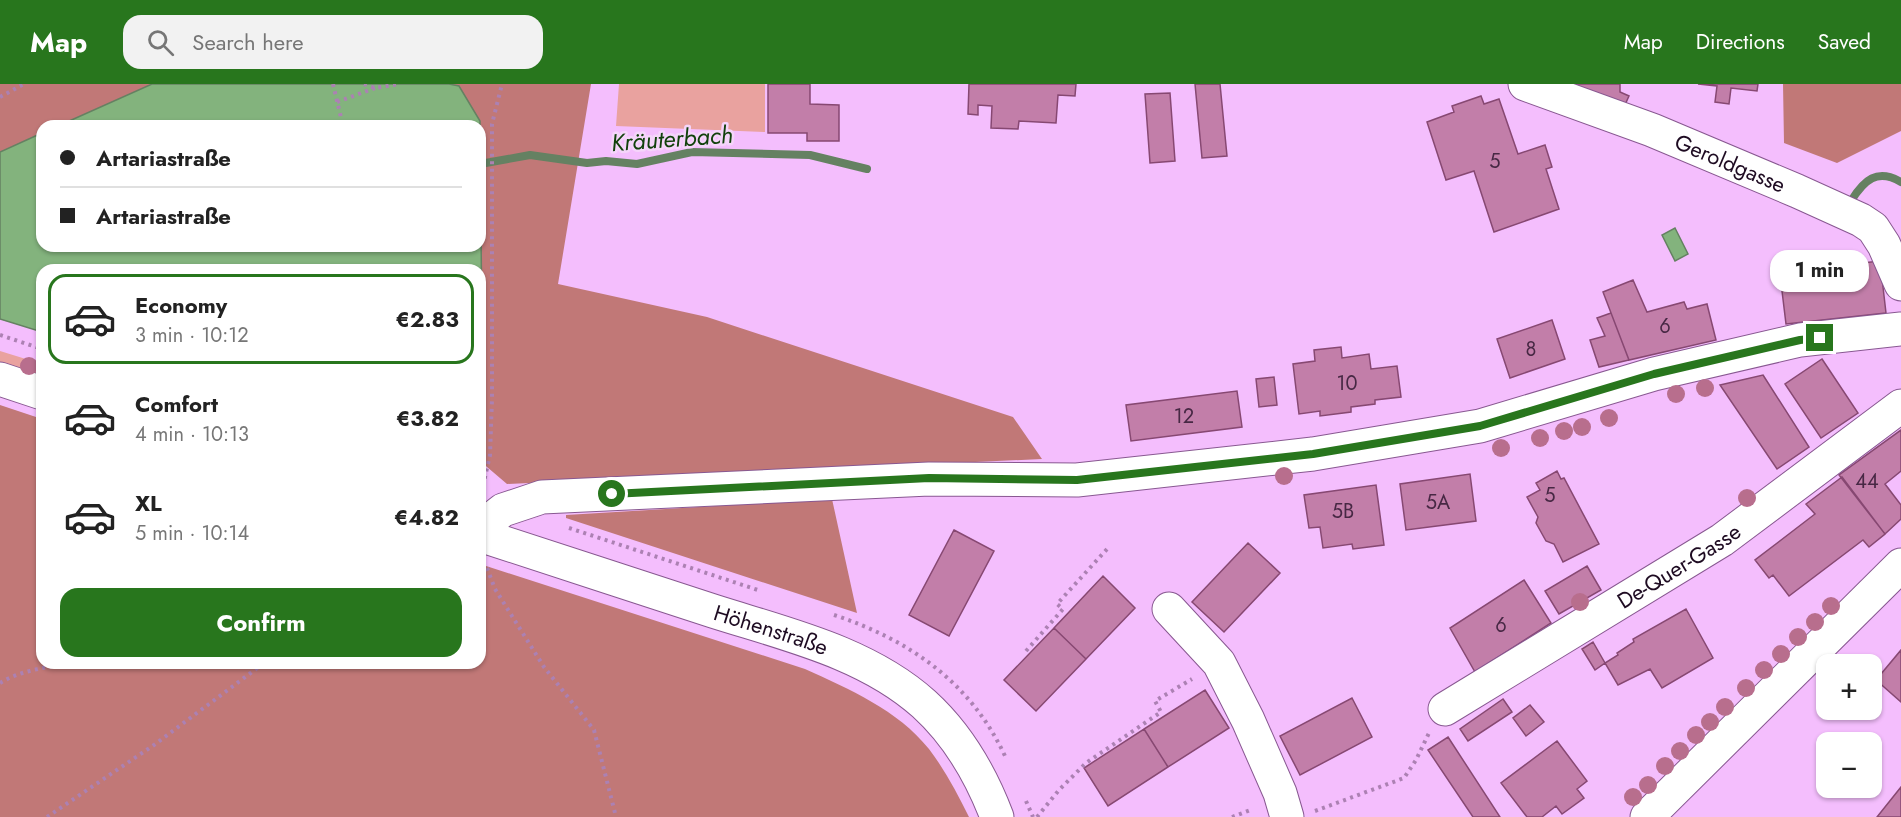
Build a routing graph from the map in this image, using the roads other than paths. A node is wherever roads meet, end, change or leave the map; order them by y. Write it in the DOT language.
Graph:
graph roads {
  1 [pos="1525,84"];
  2 [pos="1901,284"];
  3 [pos="1901,329"];
  4 [pos="0,379"];
  5 [pos="36,391"];
  6 [pos="1901,406"];
  7 [pos="486,523"];
  8 [pos="486,550"];
  9 [pos="1901,565"];
  10 [pos="1169,609"];
  11 [pos="1445,709"];
  12 [pos="997,817"];
  13 [pos="1287,817"];
  14 [pos="1647,817"];
  1 -- 2 [label="street, Geroldgasse"];
  3 -- 7 [label="street"];
  4 -- 5 [label="street"];
  6 -- 11 [label="street, De-Quer-Gasse"];
  8 -- 12 [label="street, Höhenstraße"];
  9 -- 14 [label="street"];
  10 -- 13 [label="street"];
}
